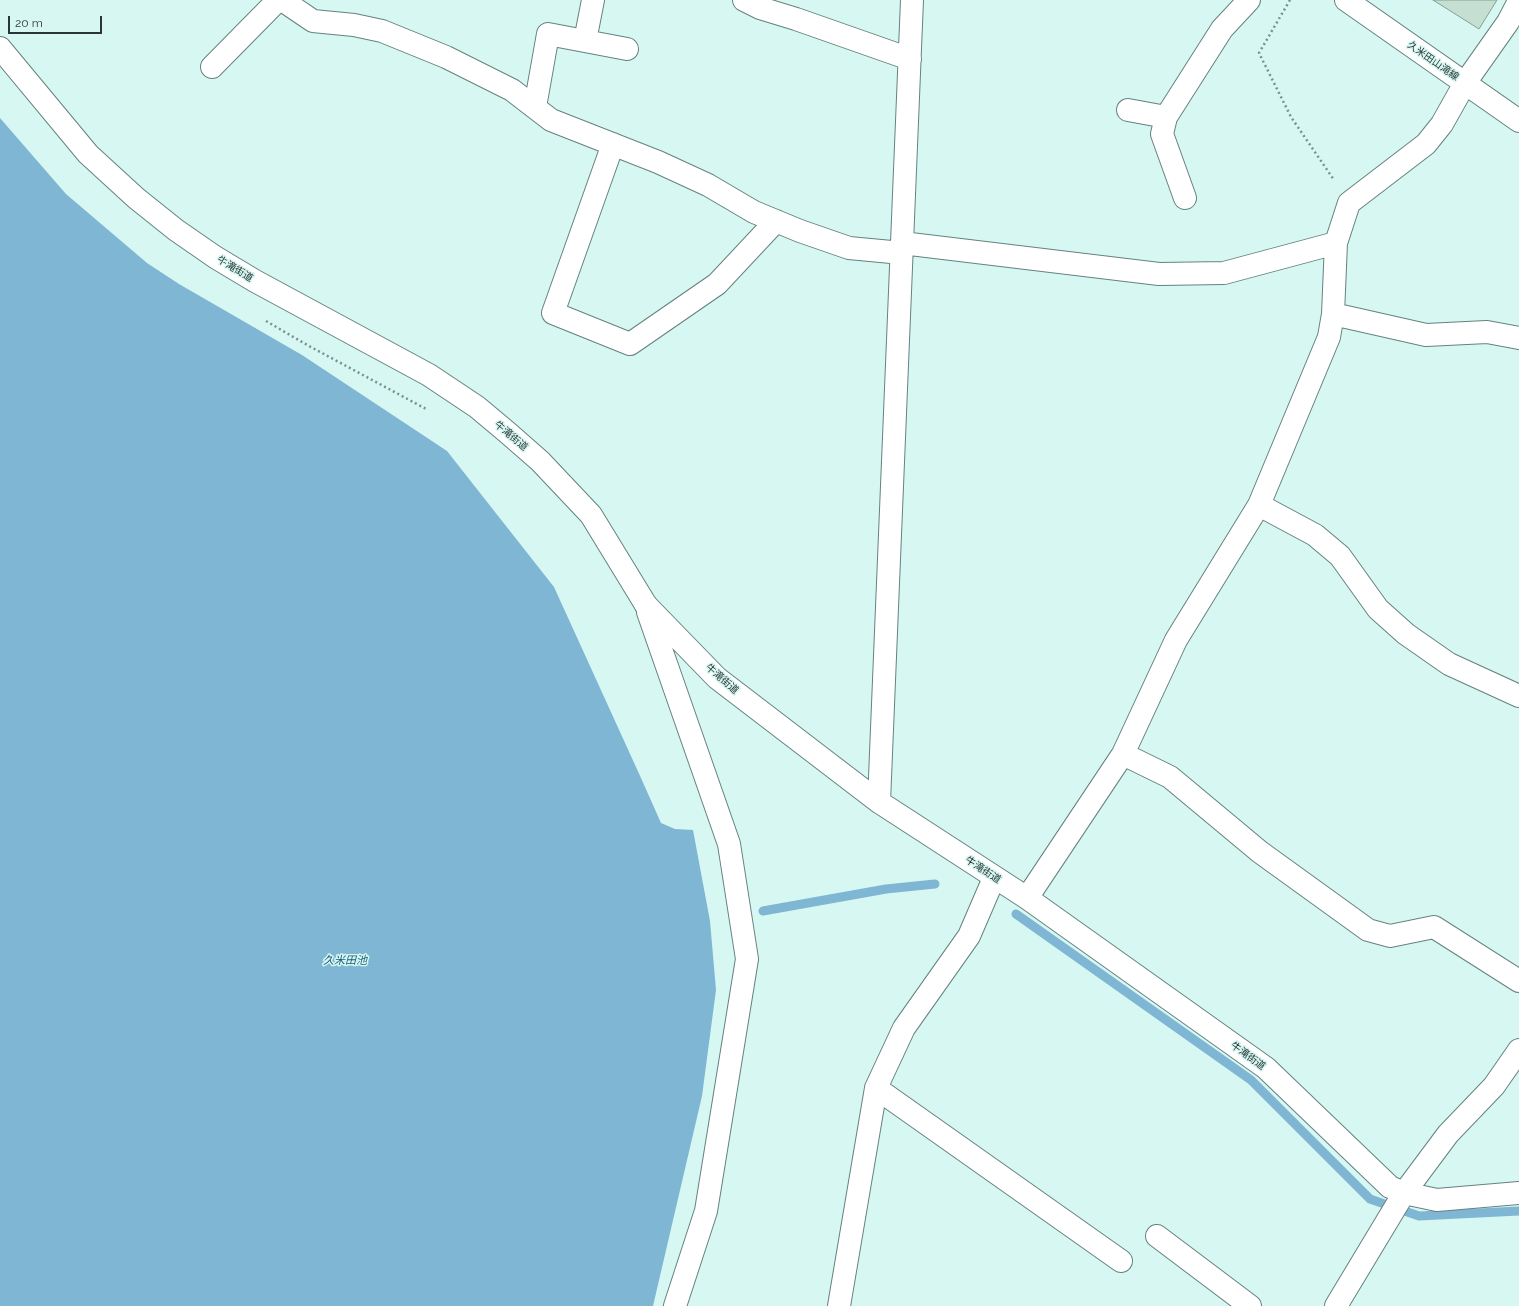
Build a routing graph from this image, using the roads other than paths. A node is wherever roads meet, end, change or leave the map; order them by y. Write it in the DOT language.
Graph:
graph roads {
  1 [pos="278,0"];
  2 [pos="282,0"];
  3 [pos="593,0"];
  4 [pos="744,0"];
  5 [pos="912,0"];
  6 [pos="1249,0"];
  7 [pos="1346,0"];
  8 [pos="1519,1"];
  9 [pos="585,41"];
  10 [pos="0,48"];
  11 [pos="627,49"];
  12 [pos="910,59"];
  13 [pos="212,66"];
  14 [pos="1465,83"];
  15 [pos="535,108"];
  16 [pos="1128,110"];
  17 [pos="1166,117"];
  18 [pos="1519,121"];
  19 [pos="613,144"];
  20 [pos="1185,198"];
  21 [pos="776,221"];
  22 [pos="1336,243"];
  23 [pos="902,248"];
  24 [pos="1333,314"];
  25 [pos="1519,338"];
  26 [pos="1259,505"];
  27 [pos="646,605"];
  28 [pos="1519,696"];
  29 [pos="1124,754"];
  30 [pos="879,802"];
  31 [pos="994,878"];
  32 [pos="1027,898"];
  33 [pos="1519,981"];
  34 [pos="1519,1050"];
  35 [pos="876,1088"];
  36 [pos="1519,1192"];
  37 [pos="1397,1203"];
  38 [pos="1156,1236"];
  39 [pos="1121,1262"];
  40 [pos="675,1306"];
  41 [pos="839,1306"];
  42 [pos="1250,1306"];
  43 [pos="1336,1306"];
  1 -- 13 [label="street"];
  2 -- 15 [label="street"];
  3 -- 9 [label="street"];
  4 -- 12 [label="street"];
  5 -- 12 [label="street"];
  6 -- 17 [label="street"];
  7 -- 14 [label="street, 久米田山滝線"];
  8 -- 14 [label="street"];
  9 -- 11 [label="street"];
  9 -- 15 [label="street"];
  10 -- 27 [label="street, 牛滝街道"];
  12 -- 23 [label="street"];
  14 -- 18 [label="street, 久米田山滝線"];
  14 -- 22 [label="street"];
  15 -- 19 [label="street"];
  16 -- 17 [label="street"];
  17 -- 20 [label="street"];
  19 -- 21 [label="street"];
  19 -- 21 [label="street"];
  21 -- 23 [label="street"];
  22 -- 23 [label="street"];
  22 -- 24 [label="street"];
  23 -- 30 [label="street"];
  24 -- 25 [label="street"];
  24 -- 26 [label="street"];
  26 -- 28 [label="street"];
  26 -- 29 [label="street"];
  27 -- 30 [label="street, 牛滝街道"];
  27 -- 40 [label="street"];
  29 -- 32 [label="street"];
  29 -- 33 [label="street"];
  30 -- 31 [label="street, 牛滝街道"];
  31 -- 32 [label="street, 牛滝街道"];
  31 -- 35 [label="street"];
  32 -- 37 [label="street, 牛滝街道"];
  34 -- 37 [label="street"];
  35 -- 39 [label="street"];
  35 -- 41 [label="street"];
  36 -- 37 [label="street, 牛滝街道"];
  37 -- 43 [label="street"];
  38 -- 42 [label="street"];
}
